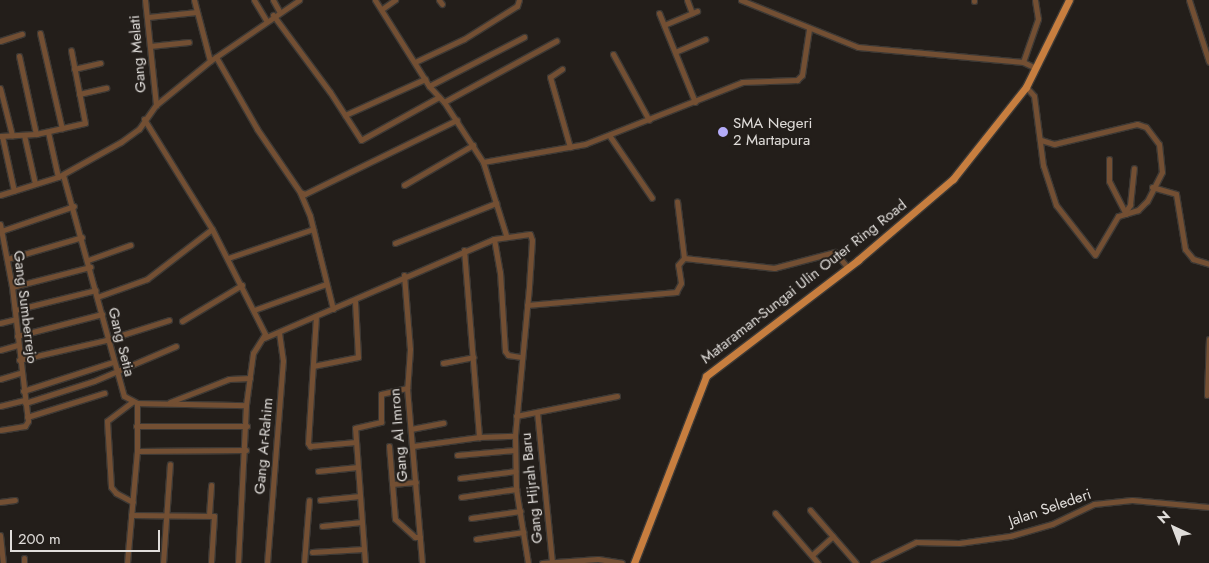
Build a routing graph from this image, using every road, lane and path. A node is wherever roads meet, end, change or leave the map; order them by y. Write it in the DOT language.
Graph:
graph roads {
  1 [pos="146,0"];
  2 [pos="194,0"];
  3 [pos="254,0"];
  4 [pos="273,0"];
  5 [pos="299,0"];
  6 [pos="376,0"];
  7 [pos="395,0"];
  8 [pos="519,0"];
  9 [pos="687,0"];
  10 [pos="741,0"];
  11 [pos="1035,0"];
  12 [pos="1070,0"];
  13 [pos="1189,0"];
  14 [pos="382,9"];
  15 [pos="279,11"];
  16 [pos="197,12"];
  17 [pos="659,13"];
  18 [pos="273,15"];
  19 [pos="148,17"];
  20 [pos="266,20"];
  21 [pos="664,25"];
  22 [pos="809,29"];
  23 [pos="40,33"];
  24 [pos="22,34"];
  25 [pos="524,37"];
  26 [pos="705,39"];
  27 [pos="0,41"];
  28 [pos="189,42"];
  29 [pos="556,42"];
  30 [pos="150,46"];
  31 [pos="71,50"];
  32 [pos="674,52"];
  33 [pos="613,54"];
  34 [pos="19,56"];
  35 [pos="216,57"];
  36 [pos="210,60"];
  37 [pos="415,62"];
  38 [pos="1023,62"];
  39 [pos="1209,62"];
  40 [pos="100,63"];
  41 [pos="1036,68"];
  42 [pos="74,69"];
  43 [pos="562,69"];
  44 [pos="425,78"];
  45 [pos="429,86"];
  46 [pos="1026,87"];
  47 [pos="0,88"];
  48 [pos="106,88"];
  49 [pos="80,94"];
  50 [pos="439,97"];
  51 [pos="444,102"];
  52 [pos="695,102"];
  53 [pos="156,106"];
  54 [pos="345,115"];
  55 [pos="144,119"];
  56 [pos="456,120"];
  57 [pos="649,120"];
  58 [pos="62,129"];
  59 [pos="48,132"];
  60 [pos="36,134"];
  61 [pos="24,135"];
  62 [pos="609,135"];
  63 [pos="1,136"];
  64 [pos="12,136"];
  65 [pos="1041,140"];
  66 [pos="473,145"];
  67 [pos="570,147"];
  68 [pos="1109,159"];
  69 [pos="0,162"];
  70 [pos="6,162"];
  71 [pos="483,162"];
  72 [pos="1134,168"];
  73 [pos="61,176"];
  74 [pos="35,184"];
  75 [pos="404,185"];
  76 [pos="1152,187"];
  77 [pos="14,191"];
  78 [pos="300,192"];
  79 [pos="0,195"];
  80 [pos="652,198"];
  81 [pos="677,201"];
  82 [pos="496,202"];
  83 [pos="74,206"];
  84 [pos="1126,213"];
  85 [pos="0,224"];
  86 [pos="212,229"];
  87 [pos="313,229"];
  88 [pos="2,231"];
  89 [pos="506,235"];
  90 [pos="82,237"];
  91 [pos="494,239"];
  92 [pos="395,244"];
  93 [pos="130,245"];
  94 [pos="464,250"];
  95 [pos="3,251"];
  96 [pos="228,258"];
  97 [pos="684,258"];
  98 [pos="7,259"];
  99 [pos="88,260"];
  100 [pos="1209,264"];
  101 [pos="90,267"];
  102 [pos="848,268"];
  103 [pos="404,275"];
  104 [pos="326,284"];
  105 [pos="242,285"];
  106 [pos="12,287"];
  107 [pos="96,290"];
  108 [pos="97,297"];
  109 [pos="354,301"];
  110 [pos="527,305"];
  111 [pos="333,309"];
  112 [pos="15,310"];
  113 [pos="254,310"];
  114 [pos="102,314"];
  115 [pos="316,316"];
  116 [pos="16,319"];
  117 [pos="170,320"];
  118 [pos="182,320"];
  119 [pos="0,323"];
  120 [pos="279,332"];
  121 [pos="17,336"];
  122 [pos="264,338"];
  123 [pos="1209,339"];
  124 [pos="106,340"];
  125 [pos="18,345"];
  126 [pos="176,346"];
  127 [pos="0,350"];
  128 [pos="473,356"];
  129 [pos="520,357"];
  130 [pos="19,360"];
  131 [pos="113,362"];
  132 [pos="443,363"];
  133 [pos="313,366"];
  134 [pos="115,370"];
  135 [pos="20,374"];
  136 [pos="250,378"];
  137 [pos="0,379"];
  138 [pos="407,388"];
  139 [pos="23,391"];
  140 [pos="104,393"];
  141 [pos="1207,395"];
  142 [pos="617,396"];
  143 [pos="25,402"];
  144 [pos="134,402"];
  145 [pos="166,404"];
  146 [pos="246,404"];
  147 [pos="0,406"];
  148 [pos="536,412"];
  149 [pos="516,416"];
  150 [pos="28,417"];
  151 [pos="443,423"];
  152 [pos="136,426"];
  153 [pos="247,426"];
  154 [pos="411,429"];
  155 [pos="0,430"];
  156 [pos="515,436"];
  157 [pos="479,437"];
  158 [pos="356,442"];
  159 [pos="389,446"];
  160 [pos="413,446"];
  161 [pos="246,450"];
  162 [pos="515,450"];
  163 [pos="137,451"];
  164 [pos="457,455"];
  165 [pos="170,464"];
  166 [pos="358,468"];
  167 [pos="318,471"];
  168 [pos="516,471"];
  169 [pos="460,478"];
  170 [pos="416,482"];
  171 [pos="392,484"];
  172 [pos="211,485"];
  173 [pos="516,489"];
  174 [pos="360,496"];
  175 [pos="461,497"];
  176 [pos="14,500"];
  177 [pos="309,500"];
  178 [pos="320,500"];
  179 [pos="0,502"];
  180 [pos="133,502"];
  181 [pos="1209,507"];
  182 [pos="521,510"];
  183 [pos="810,510"];
  184 [pos="774,513"];
  185 [pos="168,514"];
  186 [pos="131,515"];
  187 [pos="209,515"];
  188 [pos="471,518"];
  189 [pos="362,522"];
  190 [pos="322,526"];
  191 [pos="524,532"];
  192 [pos="0,535"];
  193 [pos="833,536"];
  194 [pos="420,537"];
  195 [pos="476,539"];
  196 [pos="364,549"];
  197 [pos="312,552"];
  198 [pos="813,557"];
  199 [pos="552,562"];
  200 [pos="3,563"];
  201 [pos="127,563"];
  202 [pos="163,563"];
  203 [pos="211,563"];
  204 [pos="238,563"];
  205 [pos="267,563"];
  206 [pos="304,563"];
  207 [pos="365,563"];
  208 [pos="422,563"];
  209 [pos="528,563"];
  210 [pos="542,563"];
  211 [pos="622,563"];
  212 [pos="634,563"];
  213 [pos="808,563"];
  214 [pos="818,563"];
  215 [pos="856,563"];
  216 [pos="876,563"];
  1 -- 19 [label="street, Gang Melati"];
  2 -- 16 [label="street"];
  3 -- 20 [label="street"];
  4 -- 15 [label="street"];
  5 -- 15 [label="street"];
  6 -- 14 [label="street"];
  7 -- 14 [label="street"];
  8 -- 37 [label="street"];
  9 -- 21 [label="street"];
  10 -- 22 [label="street"];
  11 -- 38 [label="street"];
  12 -- 41 [label="main road, Mataraman-Sungai Ulin Outer Ring Road"];
  13 -- 39 [label="street"];
  14 -- 37 [label="street"];
  15 -- 18 [label="street"];
  16 -- 19 [label="street"];
  16 -- 36 [label="street"];
  17 -- 21 [label="street"];
  18 -- 20 [label="street"];
  18 -- 54 [label="street"];
  19 -- 30 [label="street, Gang Melati"];
  20 -- 35 [label="street"];
  21 -- 32 [label="street"];
  22 -- 38 [label="street"];
  22 -- 52 [label="street"];
  23 -- 58 [label="street"];
  24 -- 27 [label="street"];
  25 -- 45 [label="street"];
  26 -- 32 [label="street"];
  28 -- 30 [label="street"];
  29 -- 51 [label="street"];
  30 -- 53 [label="street, Gang Melati"];
  31 -- 42 [label="street"];
  32 -- 52 [label="street"];
  33 -- 57 [label="street"];
  34 -- 60 [label="street"];
  35 -- 36 [label="street"];
  35 -- 78 [label="street"];
  36 -- 53 [label="street"];
  37 -- 44 [label="street"];
  38 -- 41 [label="street"];
  40 -- 42 [label="street"];
  41 -- 46 [label="main road, Mataraman-Sungai Ulin Outer Ring Road"];
  42 -- 49 [label="street"];
  43 -- 67 [label="street"];
  44 -- 45 [label="street"];
  44 -- 54 [label="street"];
  45 -- 50 [label="street"];
  46 -- 65 [label="street"];
  46 -- 102 [label="main road, Mataraman-Sungai Ulin Outer Ring Road"];
  47 -- 64 [label="street"];
  48 -- 49 [label="street"];
  49 -- 58 [label="street"];
  50 -- 51 [label="street"];
  50 -- 54 [label="street"];
  51 -- 56 [label="street"];
  52 -- 57 [label="street"];
  53 -- 55 [label="street"];
  55 -- 73 [label="street"];
  55 -- 86 [label="street"];
  56 -- 66 [label="street"];
  56 -- 78 [label="street"];
  57 -- 62 [label="street"];
  58 -- 59 [label="street"];
  59 -- 60 [label="street"];
  59 -- 73 [label="street, Gang Setia"];
  60 -- 61 [label="street"];
  61 -- 64 [label="street"];
  61 -- 74 [label="street"];
  62 -- 67 [label="street"];
  62 -- 80 [label="street"];
  63 -- 64 [label="street"];
  63 -- 70 [label="street"];
  65 -- 76 [label="street"];
  65 -- 84 [label="street"];
  66 -- 71 [label="street"];
  66 -- 75 [label="street"];
  67 -- 71 [label="street"];
  68 -- 84 [label="street"];
  69 -- 70 [label="street"];
  70 -- 77 [label="street"];
  71 -- 82 [label="street"];
  72 -- 84 [label="street"];
  73 -- 74 [label="street"];
  73 -- 83 [label="street, Gang Setia"];
  74 -- 77 [label="street"];
  76 -- 84 [label="street"];
  76 -- 100 [label="street"];
  77 -- 79 [label="street"];
  78 -- 87 [label="street"];
  81 -- 97 [label="street"];
  82 -- 89 [label="street"];
  82 -- 92 [label="street"];
  83 -- 88 [label="street"];
  83 -- 90 [label="street, Gang Setia"];
  85 -- 88 [label="street, Gang Sumberrejo"];
  86 -- 96 [label="street"];
  86 -- 108 [label="street"];
  87 -- 96 [label="street"];
  87 -- 104 [label="street"];
  88 -- 95 [label="street, Gang Sumberrejo"];
  89 -- 91 [label="street"];
  89 -- 110 [label="street"];
  90 -- 98 [label="street"];
  90 -- 99 [label="street, Gang Setia"];
  91 -- 94 [label="street"];
  91 -- 129 [label="street"];
  93 -- 99 [label="street"];
  94 -- 103 [label="street"];
  94 -- 128 [label="street"];
  95 -- 98 [label="street, Gang Sumberrejo"];
  96 -- 105 [label="street"];
  97 -- 102 [label="street"];
  97 -- 110 [label="street"];
  98 -- 106 [label="street, Gang Sumberrejo"];
  99 -- 101 [label="street, Gang Setia"];
  101 -- 106 [label="street"];
  101 -- 107 [label="street, Gang Setia"];
  102 -- 212 [label="main road, Mataraman-Sungai Ulin Outer Ring Road"];
  103 -- 109 [label="street"];
  103 -- 138 [label="street, Gang Al Imron"];
  104 -- 111 [label="street"];
  104 -- 113 [label="street"];
  105 -- 113 [label="street"];
  105 -- 118 [label="street"];
  106 -- 112 [label="street, Gang Sumberrejo"];
  107 -- 108 [label="street, Gang Setia"];
  107 -- 112 [label="street"];
  108 -- 114 [label="street, Gang Setia"];
  109 -- 111 [label="street"];
  109 -- 133 [label="street"];
  110 -- 129 [label="street"];
  111 -- 115 [label="street"];
  112 -- 116 [label="street, Gang Sumberrejo"];
  113 -- 122 [label="street"];
  114 -- 121 [label="street"];
  114 -- 124 [label="street, Gang Setia"];
  115 -- 120 [label="street"];
  115 -- 133 [label="street"];
  116 -- 119 [label="street"];
  116 -- 121 [label="street, Gang Sumberrejo"];
  117 -- 124 [label="street"];
  120 -- 122 [label="street"];
  120 -- 205 [label="street, Gang Ar-Rahim"];
  121 -- 125 [label="street, Gang Sumberrejo"];
  122 -- 136 [label="street"];
  123 -- 141 [label="street"];
  124 -- 130 [label="street"];
  124 -- 131 [label="street, Gang Setia"];
  125 -- 127 [label="street"];
  125 -- 130 [label="street, Gang Sumberrejo"];
  126 -- 134 [label="street"];
  128 -- 132 [label="street"];
  128 -- 157 [label="street"];
  129 -- 149 [label="street"];
  130 -- 135 [label="street, Gang Sumberrejo"];
  131 -- 134 [label="street, Gang Setia"];
  131 -- 139 [label="street"];
  133 -- 158 [label="street"];
  134 -- 143 [label="street"];
  134 -- 144 [label="street, Gang Setia"];
  135 -- 137 [label="street"];
  135 -- 139 [label="street, Gang Sumberrejo"];
  136 -- 145 [label="street"];
  136 -- 146 [label="street"];
  138 -- 154 [label="street, Gang Al Imron"];
  138 -- 158 [label="street"];
  139 -- 143 [label="street, Gang Sumberrejo"];
  140 -- 150 [label="street"];
  142 -- 148 [label="street"];
  143 -- 147 [label="street"];
  143 -- 150 [label="street, Gang Sumberrejo"];
  144 -- 145 [label="street"];
  144 -- 152 [label="street"];
  144 -- 180 [label="street"];
  145 -- 146 [label="street"];
  146 -- 153 [label="street"];
  148 -- 149 [label="street"];
  148 -- 199 [label="street, Gang Hijrah Baru"];
  149 -- 156 [label="street"];
  150 -- 155 [label="street"];
  151 -- 154 [label="street"];
  152 -- 153 [label="street"];
  152 -- 163 [label="street"];
  153 -- 161 [label="street"];
  154 -- 160 [label="street, Gang Al Imron"];
  156 -- 157 [label="street"];
  156 -- 162 [label="street"];
  157 -- 160 [label="street"];
  158 -- 166 [label="street"];
  159 -- 171 [label="street"];
  160 -- 170 [label="street, Gang Al Imron"];
  161 -- 163 [label="street"];
  161 -- 204 [label="street"];
  162 -- 164 [label="street"];
  162 -- 168 [label="street"];
  163 -- 180 [label="street"];
  165 -- 185 [label="street"];
  166 -- 167 [label="street"];
  166 -- 174 [label="street"];
  168 -- 169 [label="street"];
  168 -- 173 [label="street"];
  170 -- 171 [label="street"];
  170 -- 194 [label="street, Gang Al Imron"];
  171 -- 194 [label="street"];
  172 -- 187 [label="street"];
  173 -- 175 [label="street"];
  173 -- 182 [label="street"];
  174 -- 178 [label="street"];
  174 -- 189 [label="street"];
  176 -- 179 [label="street"];
  177 -- 206 [label="street"];
  180 -- 186 [label="street"];
  181 -- 216 [label="street, Jalan Selederi"];
  182 -- 188 [label="street"];
  182 -- 191 [label="street"];
  183 -- 193 [label="street"];
  184 -- 198 [label="street"];
  185 -- 186 [label="street"];
  185 -- 187 [label="street"];
  185 -- 202 [label="street"];
  186 -- 201 [label="street"];
  187 -- 203 [label="street"];
  189 -- 190 [label="street"];
  189 -- 196 [label="street"];
  191 -- 195 [label="street"];
  191 -- 209 [label="street"];
  192 -- 200 [label="street"];
  193 -- 198 [label="street"];
  193 -- 215 [label="street"];
  194 -- 208 [label="street, Gang Al Imron"];
  196 -- 197 [label="street"];
  196 -- 207 [label="street"];
  198 -- 213 [label="street"];
  198 -- 214 [label="street"];
  199 -- 210 [label="street"];
  199 -- 211 [label="street"];
}
